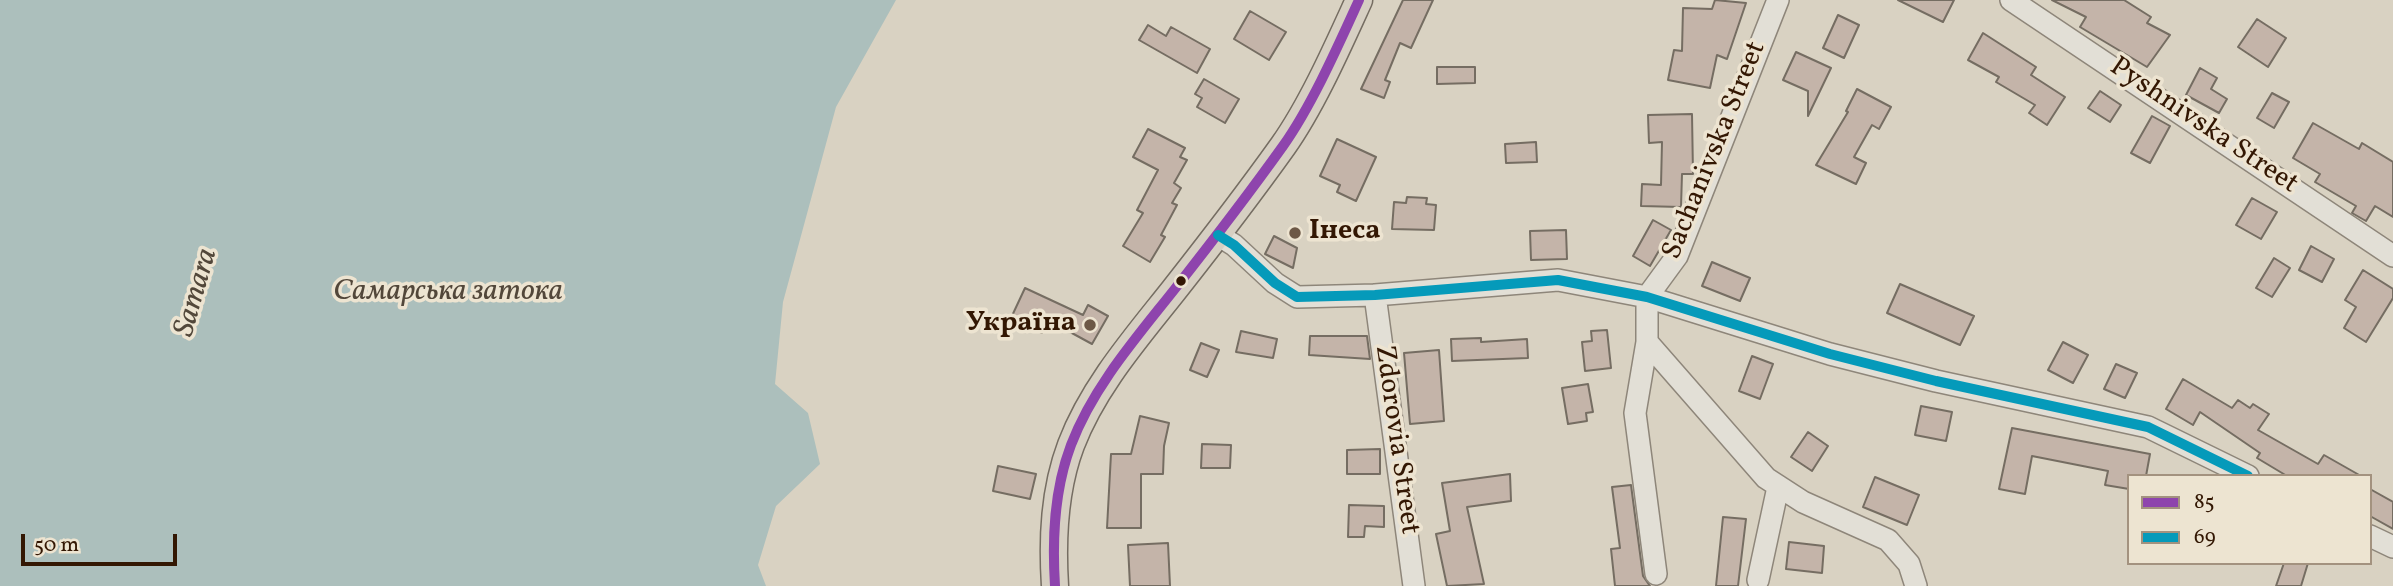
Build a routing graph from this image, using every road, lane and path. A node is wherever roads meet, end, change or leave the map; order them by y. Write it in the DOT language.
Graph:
graph roads {
  1 [pos="1359,0"];
  2 [pos="1778,0"];
  3 [pos="2011,0"];
  4 [pos="1218,235"];
  5 [pos="2393,256"];
  6 [pos="1375,295"];
  7 [pos="1647,297"];
  8 [pos="1647,342"];
  9 [pos="2244,474"];
  10 [pos="1779,487"];
  11 [pos="2372,537"];
  12 [pos="2393,547"];
  13 [pos="1656,574"];
  14 [pos="1758,580"];
  15 [pos="1055,586"];
  16 [pos="1414,586"];
  17 [pos="1916,586"];
  1 -- 4 [label="main road"];
  2 -- 7 [label="street, Sachanivska Street"];
  3 -- 5 [label="street, Pyshnivska Street"];
  4 -- 6 [label="street"];
  4 -- 15 [label="main road"];
  6 -- 7 [label="street"];
  6 -- 16 [label="street, Zdorovia Street"];
  7 -- 8 [label="street"];
  7 -- 9 [label="street"];
  8 -- 10 [label="street"];
  8 -- 13 [label="street"];
  10 -- 14 [label="street"];
  10 -- 17 [label="street"];
  11 -- 12 [label="street"];
}
